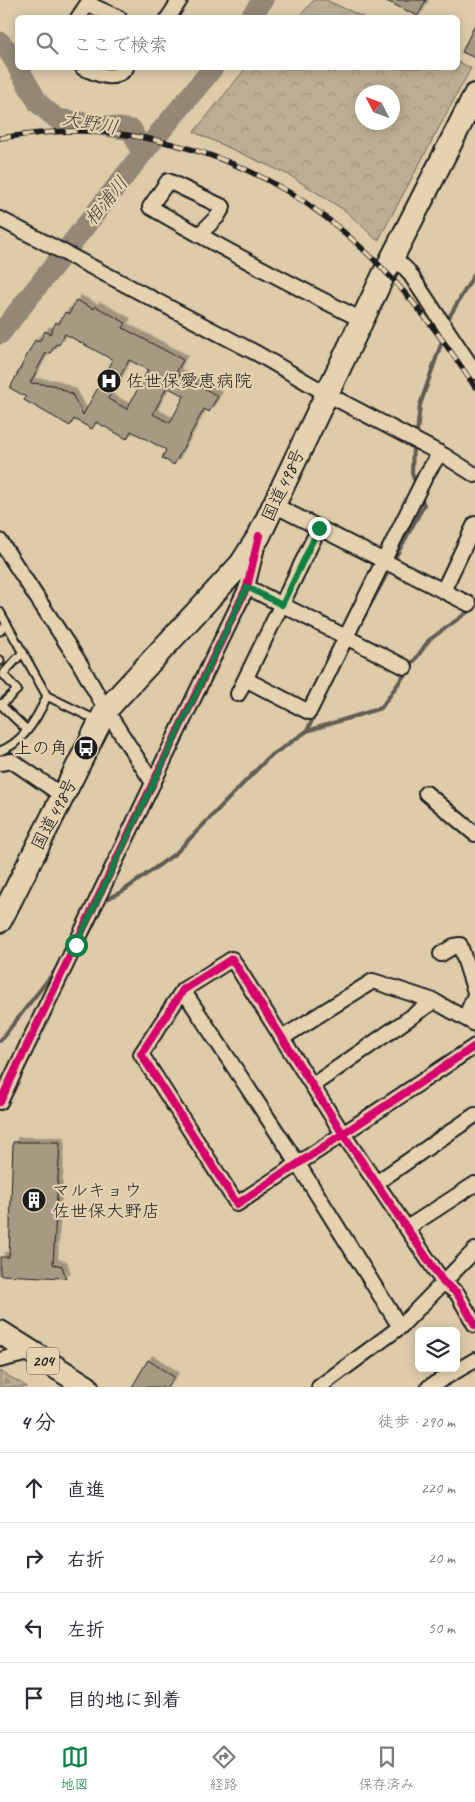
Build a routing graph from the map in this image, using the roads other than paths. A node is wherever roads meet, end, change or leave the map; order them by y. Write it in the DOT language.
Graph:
graph roads {
  1 [pos="180,0"];
  2 [pos="89,1"];
  3 [pos="80,15"];
  4 [pos="114,15"];
  5 [pos="170,15"];
  6 [pos="88,70"];
  7 [pos="123,70"];
  8 [pos="475,95"];
  9 [pos="0,219"];
  10 [pos="199,236"];
  11 [pos="393,256"];
  12 [pos="362,320"];
  13 [pos="475,372"];
  14 [pos="327,394"];
  15 [pos="440,453"];
  16 [pos="475,475"];
  17 [pos="274,505"];
  18 [pos="475,524"];
  19 [pos="319,528"];
  20 [pos="259,536"];
  21 [pos="0,541"];
  22 [pos="385,562"];
  23 [pos="247,587"];
  24 [pos="443,591"];
  25 [pos="469,604"];
  26 [pos="282,605"];
  27 [pos="0,612"];
  28 [pos="7,624"];
  29 [pos="0,631"];
  30 [pos="345,637"];
  31 [pos="23,652"];
  32 [pos="405,667"];
  33 [pos="247,680"];
  34 [pos="238,694"];
  35 [pos="47,696"];
  36 [pos="1,705"];
  37 [pos="103,716"];
  38 [pos="27,730"];
  39 [pos="1,752"];
  40 [pos="153,783"];
  41 [pos="426,793"];
  42 [pos="63,796"];
  43 [pos="475,834"];
  44 [pos="1,917"];
  45 [pos="441,954"];
  46 [pos="183,990"];
  47 [pos="475,993"];
  48 [pos="434,1001"];
  49 [pos="470,1021"];
  50 [pos="282,1038"];
  51 [pos="475,1046"];
  52 [pos="313,1085"];
  53 [pos="0,1102"];
  54 [pos="475,1115"];
  55 [pos="343,1134"];
  56 [pos="298,1164"];
  57 [pos="376,1183"];
  58 [pos="475,1184"];
  59 [pos="406,1228"];
  60 [pos="475,1250"];
  61 [pos="443,1282"];
  62 [pos="475,1325"];
  63 [pos="400,1327"];
  64 [pos="0,1332"];
  65 [pos="29,1353"];
  66 [pos="0,1360"];
  67 [pos="475,1360"];
  68 [pos="326,1385"];
  69 [pos="87,1387"];
  70 [pos="429,1387"];
  1 -- 5 [label="street"];
  2 -- 3 [label="street"];
  2 -- 4 [label="street"];
  6 -- 7 [label="street"];
  8 -- 11 [label="highway, 国道498号"];
  9 -- 14 [label="street"];
  10 -- 10 [label="street"];
  10 -- 12 [label="street"];
  11 -- 12 [label="highway, 国道498号"];
  11 -- 13 [label="street"];
  12 -- 14 [label="highway, 国道498号"];
  14 -- 15 [label="street"];
  14 -- 17 [label="highway, 国道498号"];
  15 -- 16 [label="street"];
  15 -- 22 [label="street"];
  17 -- 19 [label="street"];
  17 -- 20 [label="highway, 国道498号"];
  18 -- 24 [label="street"];
  19 -- 22 [label="street"];
  19 -- 26 [label="street"];
  20 -- 23 [label="street"];
  20 -- 37 [label="highway, 国道498号"];
  21 -- 37 [label="street"];
  22 -- 24 [label="street"];
  22 -- 30 [label="street"];
  23 -- 26 [label="street"];
  23 -- 40 [label="street"];
  24 -- 25 [label="street"];
  26 -- 30 [label="street"];
  26 -- 33 [label="street"];
  27 -- 28 [label="lane"];
  28 -- 29 [label="lane"];
  28 -- 31 [label="lane"];
  30 -- 32 [label="street"];
  30 -- 33 [label="street"];
  31 -- 35 [label="lane"];
  31 -- 36 [label="lane"];
  33 -- 34 [label="street"];
  35 -- 37 [label="lane"];
  35 -- 38 [label="lane"];
  36 -- 38 [label="lane"];
  37 -- 40 [label="street"];
  37 -- 42 [label="highway, 国道498号"];
  38 -- 39 [label="lane"];
  39 -- 42 [label="street"];
  40 -- 53 [label="street"];
  41 -- 43 [label="street"];
  42 -- 44 [label="highway, 国道498号"];
  45 -- 47 [label="street"];
  46 -- 50 [label="street"];
  46 -- 56 [label="street"];
  46 -- 56 [label="street"];
  47 -- 49 [label="street"];
  48 -- 49 [label="street"];
  48 -- 50 [label="street"];
  48 -- 52 [label="street"];
  50 -- 52 [label="street"];
  51 -- 55 [label="street"];
  52 -- 55 [label="street"];
  54 -- 57 [label="street"];
  55 -- 56 [label="street"];
  55 -- 57 [label="street"];
  56 -- 63 [label="street"];
  57 -- 59 [label="street"];
  58 -- 59 [label="street"];
  59 -- 61 [label="street"];
  60 -- 61 [label="street"];
  61 -- 62 [label="street"];
  61 -- 63 [label="street"];
  63 -- 68 [label="street"];
  64 -- 65 [label="highway, 204"];
  65 -- 66 [label="street"];
  65 -- 69 [label="highway, 204"];
  67 -- 70 [label="street"];
}
